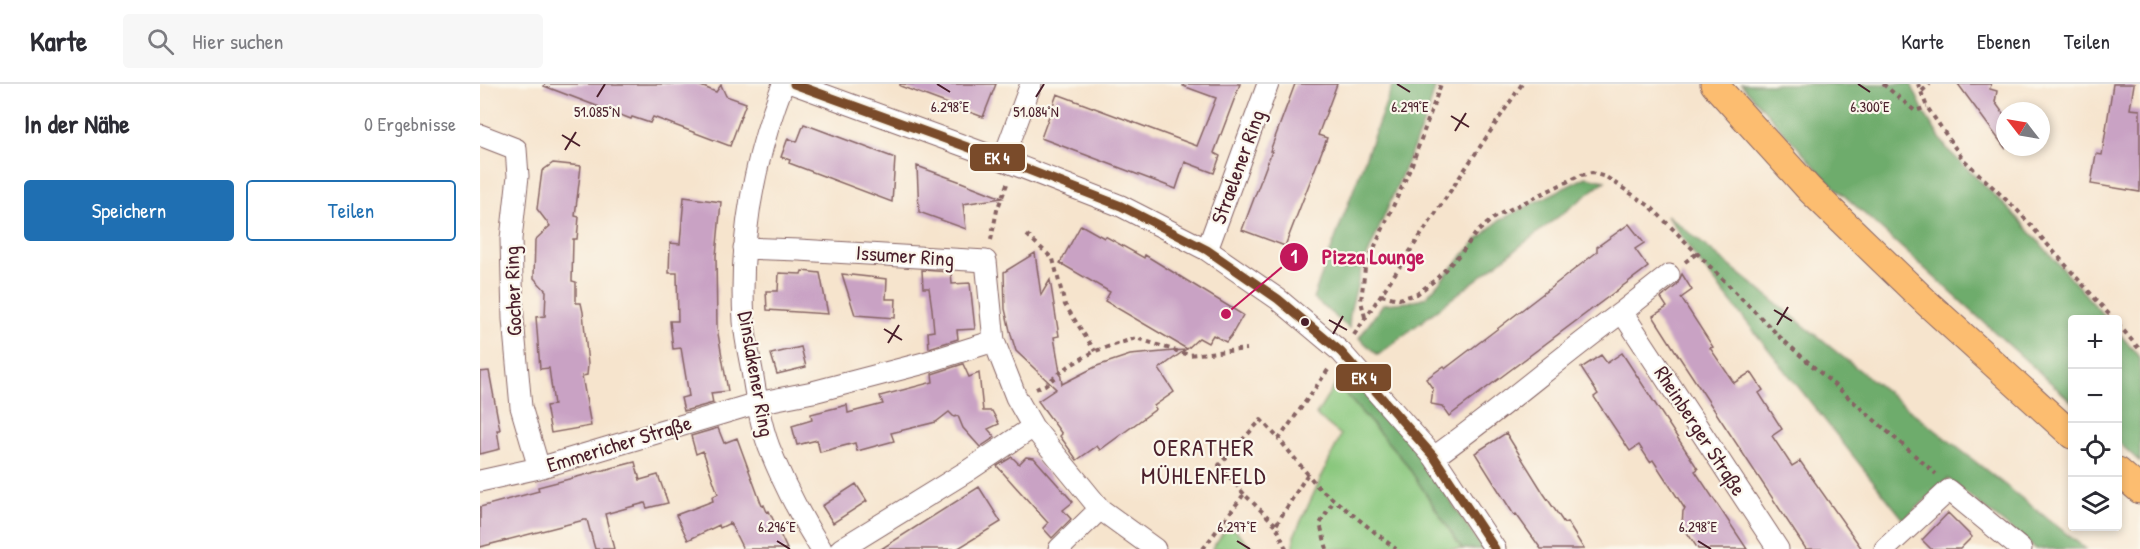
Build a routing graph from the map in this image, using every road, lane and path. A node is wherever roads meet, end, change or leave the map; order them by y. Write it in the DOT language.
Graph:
graph roads {
  1 [pos="783,84"];
  2 [pos="794,84"];
  3 [pos="1031,84"];
  4 [pos="1268,84"];
  5 [pos="1441,84"];
  6 [pos="1522,84"];
  7 [pos="1714,84"];
  8 [pos="1883,84"];
  9 [pos="1918,84"];
  10 [pos="1930,84"];
  11 [pos="1922,91"];
  12 [pos="1927,107"];
  13 [pos="480,135"];
  14 [pos="1009,163"];
  15 [pos="1027,235"];
  16 [pos="744,248"];
  17 [pos="1207,250"];
  18 [pos="986,261"];
  19 [pos="1669,274"];
  20 [pos="1622,312"];
  21 [pos="2110,315"];
  22 [pos="1365,318"];
  23 [pos="2122,329"];
  24 [pos="994,341"];
  25 [pos="1247,349"];
  26 [pos="2140,350"];
  27 [pos="1095,351"];
  28 [pos="1341,352"];
  29 [pos="1016,397"];
  30 [pos="757,403"];
  31 [pos="1033,427"];
  32 [pos="2068,430"];
  33 [pos="1279,439"];
  34 [pos="1434,457"];
  35 [pos="539,468"];
  36 [pos="2122,474"];
  37 [pos="1307,475"];
  38 [pos="480,481"];
  39 [pos="2140,490"];
  40 [pos="1244,494"];
  41 [pos="1334,500"];
  42 [pos="1100,509"];
  43 [pos="1276,525"];
  44 [pos="820,549"];
  45 [pos="841,549"];
  46 [pos="1059,549"];
  47 [pos="1155,549"];
  48 [pos="1203,549"];
  49 [pos="1286,549"];
  50 [pos="1327,549"];
  51 [pos="1396,549"];
  52 [pos="1495,549"];
  53 [pos="1778,549"];
  54 [pos="1885,549"];
  55 [pos="2021,549"];
  1 -- 16 [label="street, Dinslakener Ring"];
  2 -- 14 [label="street"];
  3 -- 14 [label="street"];
  4 -- 17 [label="street, Straelener Ring"];
  5 -- 22 [label="path"];
  6 -- 22 [label="path"];
  7 -- 32 [label="main road"];
  8 -- 12 [label="path"];
  9 -- 11 [label="path"];
  10 -- 11 [label="path"];
  11 -- 12 [label="path"];
  12 -- 21 [label="path"];
  13 -- 35 [label="street, Gocher Ring"];
  14 -- 17 [label="street"];
  14 -- 18 [label="path"];
  15 -- 27 [label="path"];
  16 -- 18 [label="street, Issumer Ring"];
  16 -- 30 [label="street, Dinslakener Ring"];
  17 -- 28 [label="street"];
  18 -- 24 [label="street"];
  19 -- 20 [label="street"];
  20 -- 34 [label="street"];
  20 -- 53 [label="street, Rheinberger Straße"];
  22 -- 28 [label="path"];
  23 -- 26 [label="path"];
  24 -- 29 [label="street"];
  24 -- 30 [label="street"];
  25 -- 27 [label="path"];
  27 -- 29 [label="path"];
  28 -- 33 [label="path"];
  28 -- 34 [label="street"];
  29 -- 31 [label="street"];
  30 -- 35 [label="street, Emmericher Straße"];
  30 -- 44 [label="street, Dinslakener Ring"];
  31 -- 42 [label="street"];
  31 -- 45 [label="street"];
  33 -- 37 [label="path"];
  33 -- 40 [label="path"];
  34 -- 52 [label="street"];
  35 -- 38 [label="street, Emmericher Straße"];
  36 -- 39 [label="main road"];
  37 -- 41 [label="path"];
  37 -- 43 [label="path"];
  40 -- 43 [label="path"];
  40 -- 48 [label="path"];
  41 -- 50 [label="path"];
  41 -- 51 [label="path"];
  42 -- 46 [label="street"];
  42 -- 47 [label="street"];
  43 -- 49 [label="path"];
  54 -- 55 [label="street"];
}
